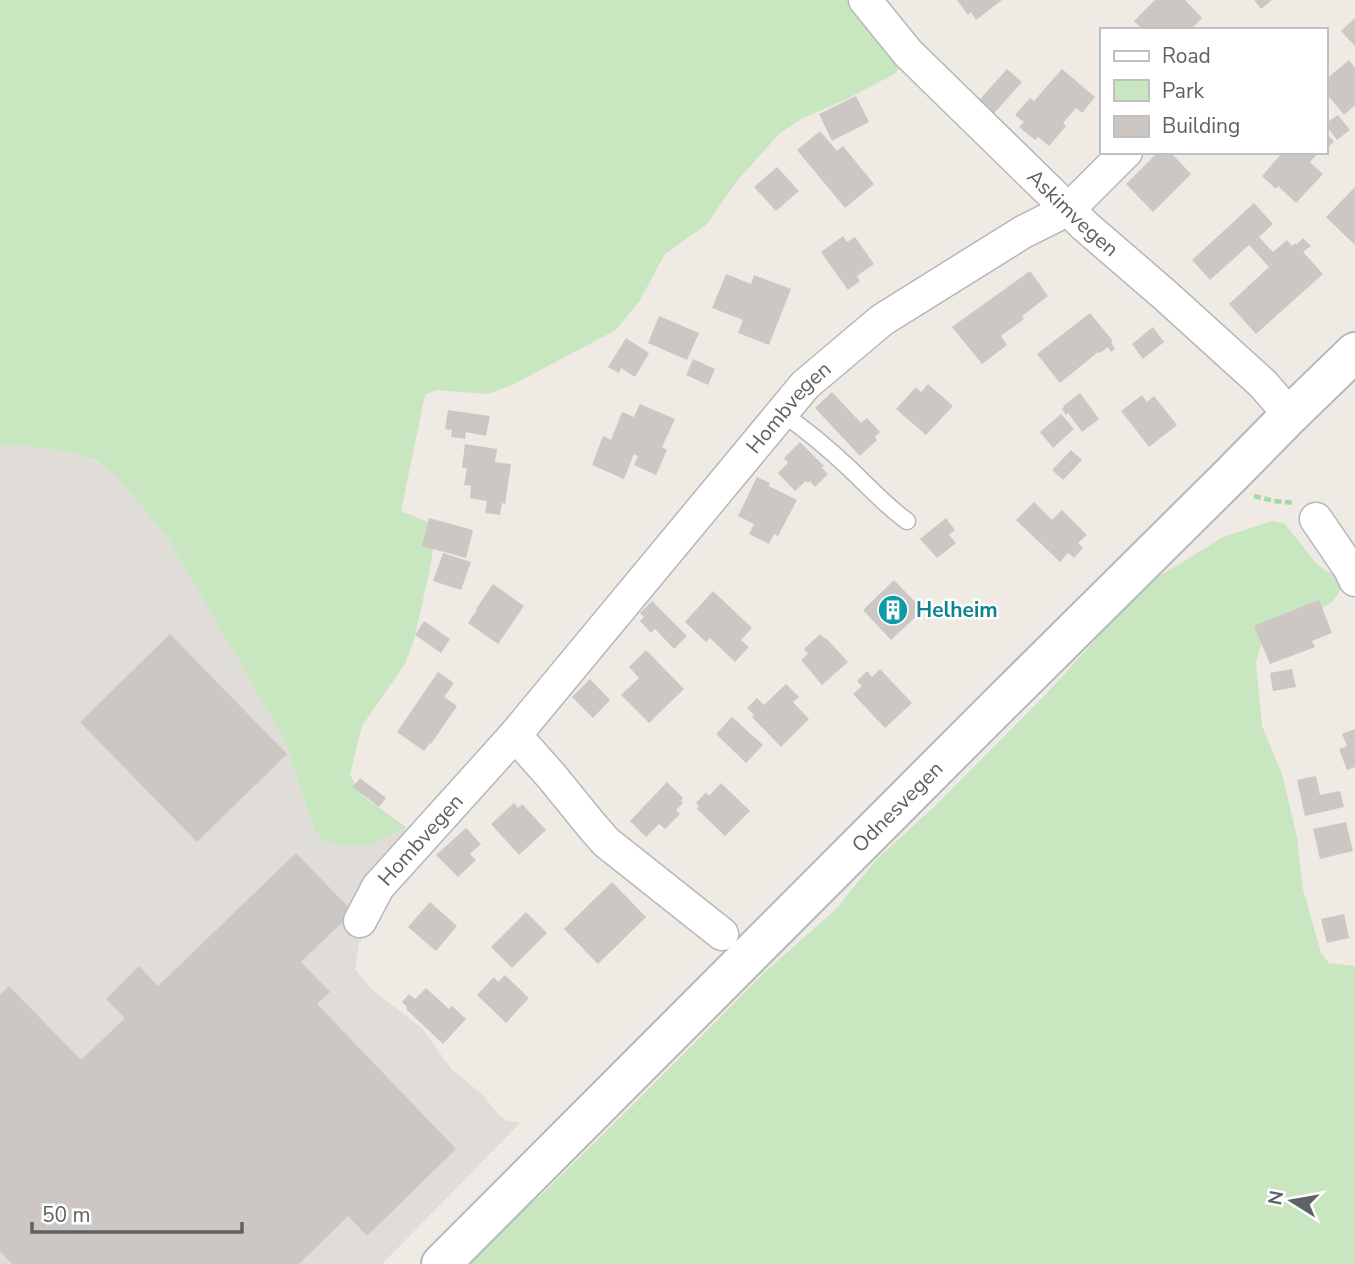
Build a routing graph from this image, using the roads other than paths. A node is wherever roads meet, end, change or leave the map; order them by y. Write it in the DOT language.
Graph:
graph roads {
  1 [pos="865,0"];
  2 [pos="1124,154"];
  3 [pos="1069,209"];
  4 [pos="1355,352"];
  5 [pos="782,412"];
  6 [pos="1290,415"];
  7 [pos="1317,519"];
  8 [pos="907,521"];
  9 [pos="1353,571"];
  10 [pos="515,735"];
  11 [pos="360,921"];
  12 [pos="722,934"];
  13 [pos="441,1264"];
  1 -- 3 [label="street, Askimvegen"];
  2 -- 3 [label="street, Hombvegen"];
  3 -- 5 [label="street, Hombvegen"];
  3 -- 6 [label="street, Askimvegen"];
  4 -- 6 [label="main road, Odnesvegen"];
  5 -- 8 [label="lane"];
  5 -- 10 [label="street, Hombvegen"];
  6 -- 13 [label="main road, Odnesvegen"];
  7 -- 9 [label="street"];
  10 -- 11 [label="street, Hombvegen"];
  10 -- 12 [label="street"];
}
